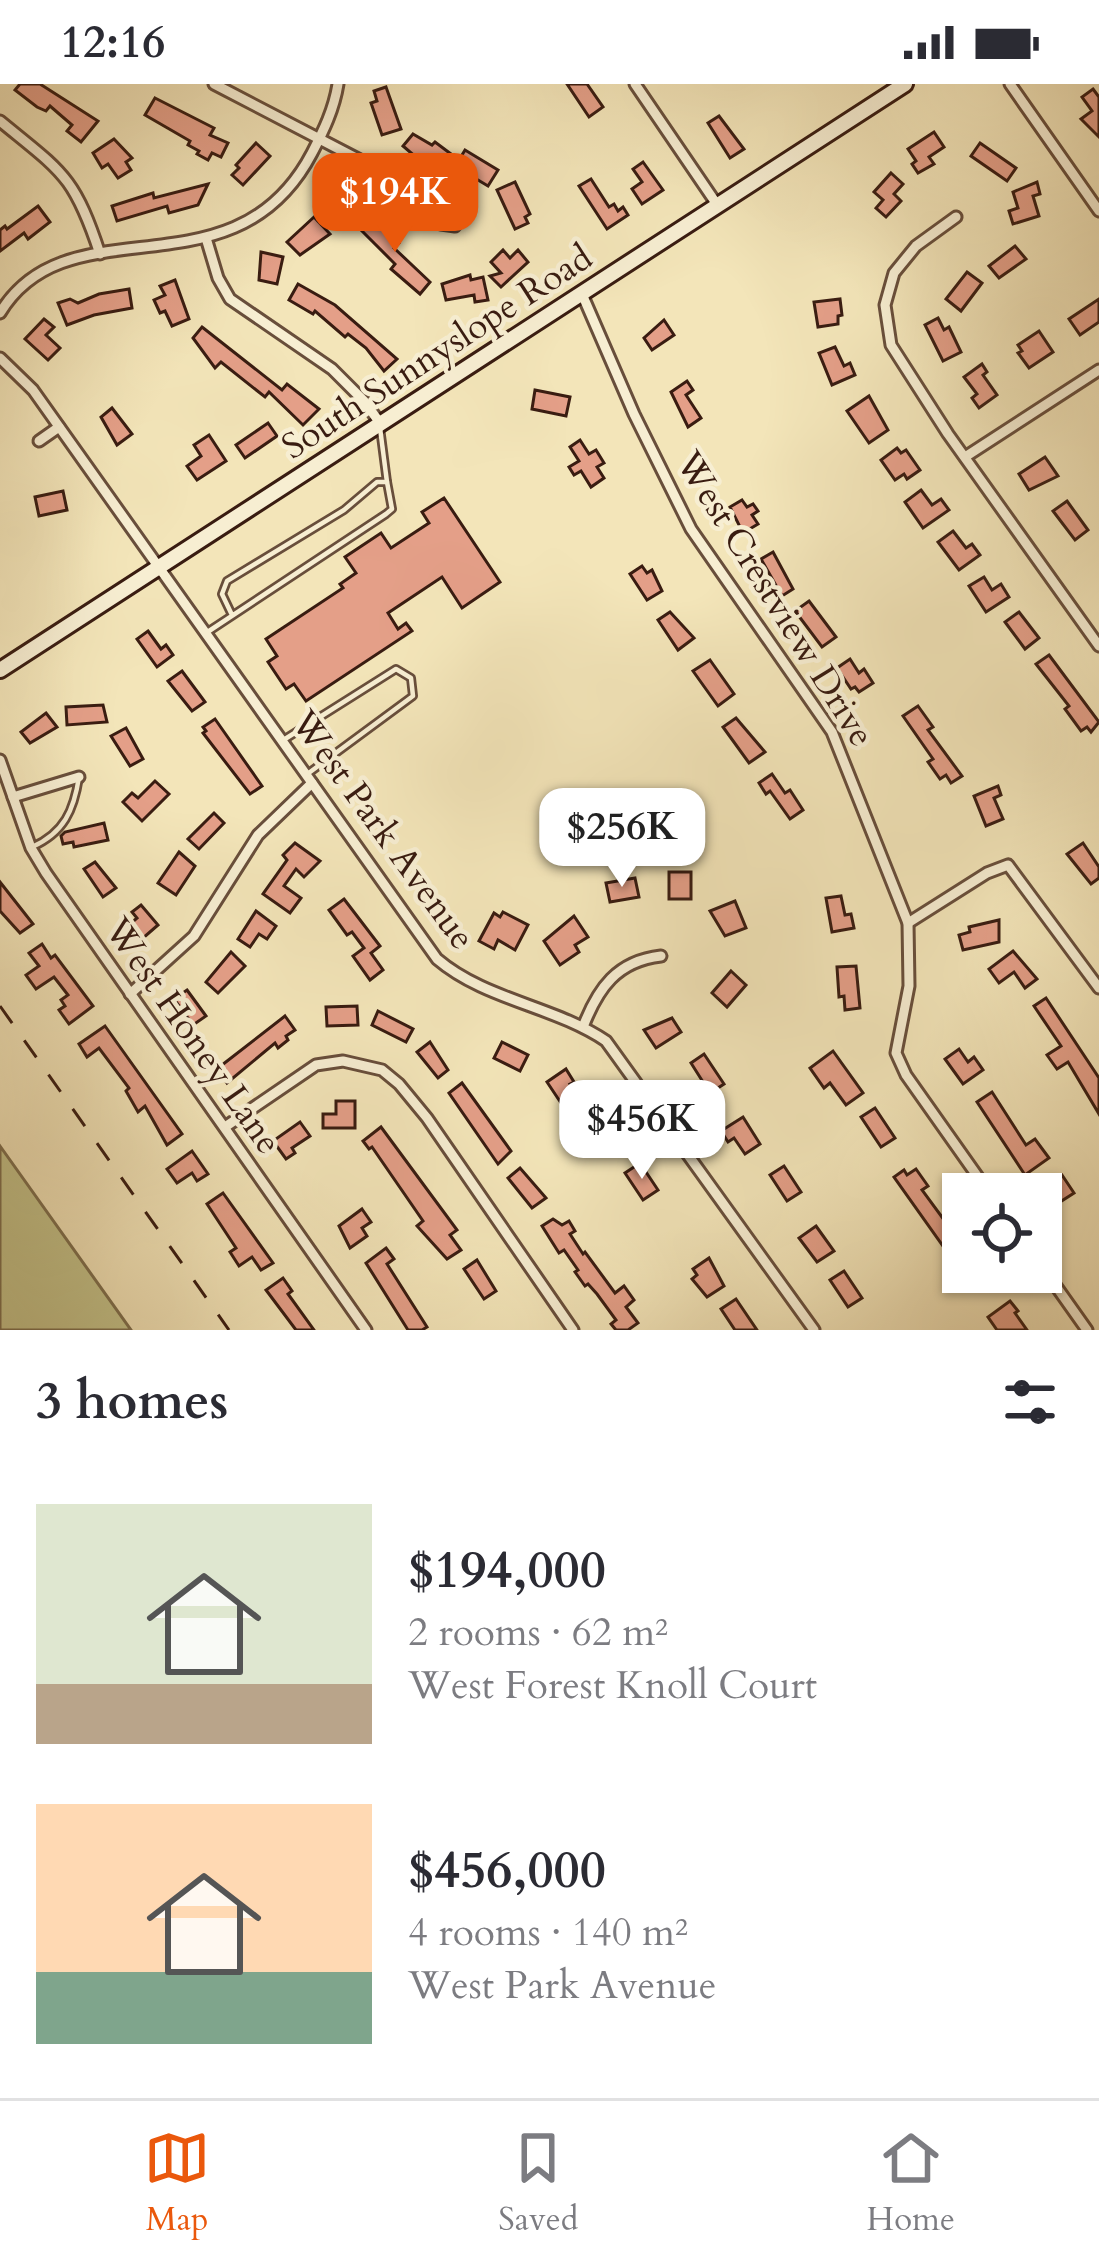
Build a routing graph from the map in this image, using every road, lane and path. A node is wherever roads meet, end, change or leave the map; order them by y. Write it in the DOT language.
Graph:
graph roads {
  1 [pos="214,84"];
  2 [pos="338,84"];
  3 [pos="635,84"];
  4 [pos="1010,84"];
  5 [pos="894,87"];
  6 [pos="0,121"];
  7 [pos="320,138"];
  8 [pos="718,206"];
  9 [pos="1099,211"];
  10 [pos="956,217"];
  11 [pos="455,226"];
  12 [pos="206,238"];
  13 [pos="100,254"];
  14 [pos="582,295"];
  15 [pos="0,313"];
  16 [pos="0,358"];
  17 [pos="1099,370"];
  18 [pos="380,423"];
  19 [pos="59,427"];
  20 [pos="40,442"];
  21 [pos="965,457"];
  22 [pos="386,482"];
  23 [pos="158,567"];
  24 [pos="231,613"];
  25 [pos="206,633"];
  26 [pos="1098,641"];
  27 [pos="0,670"];
  28 [pos="283,740"];
  29 [pos="0,760"];
  30 [pos="79,777"];
  31 [pos="309,779"];
  32 [pos="13,796"];
  33 [pos="32,848"];
  34 [pos="908,923"];
  35 [pos="661,956"];
  36 [pos="1099,988"];
  37 [pos="130,994"];
  38 [pos="583,1027"];
  39 [pos="225,1127"];
  40 [pos="975,1173"];
  41 [pos="1061,1293"];
  42 [pos="366,1330"];
  43 [pos="574,1330"];
  44 [pos="814,1330"];
  45 [pos="1087,1330"];
  1 -- 7 [label="street"];
  2 -- 7 [label="street"];
  3 -- 8 [label="street"];
  4 -- 9 [label="street"];
  5 -- 8 [label="street, South Sunnyslope Road"];
  6 -- 13 [label="street"];
  7 -- 11 [label="street"];
  7 -- 12 [label="street"];
  8 -- 14 [label="street, South Sunnyslope Road"];
  10 -- 21 [label="street"];
  12 -- 13 [label="street"];
  12 -- 18 [label="street"];
  13 -- 15 [label="street"];
  14 -- 18 [label="street, South Sunnyslope Road"];
  14 -- 34 [label="street, West Crestview Drive"];
  16 -- 19 [label="street, West Park Avenue"];
  17 -- 21 [label="street"];
  18 -- 22 [label="lane"];
  18 -- 23 [label="street, South Sunnyslope Road"];
  19 -- 20 [label="street"];
  19 -- 23 [label="street, West Park Avenue"];
  21 -- 26 [label="street"];
  22 -- 24 [label="lane"];
  22 -- 24 [label="lane"];
  23 -- 25 [label="street, West Park Avenue"];
  23 -- 27 [label="street, South Sunnyslope Road"];
  24 -- 25 [label="lane"];
  25 -- 28 [label="street, West Park Avenue"];
  28 -- 31 [label="street, West Park Avenue"];
  28 -- 31 [label="lane"];
  29 -- 32 [label="street, West Honey Lane"];
  30 -- 32 [label="street"];
  30 -- 33 [label="lane"];
  31 -- 37 [label="street"];
  31 -- 38 [label="street, West Park Avenue"];
  32 -- 33 [label="street, West Honey Lane"];
  33 -- 37 [label="street, West Honey Lane"];
  34 -- 36 [label="street"];
  34 -- 40 [label="street, West Crestview Drive"];
  35 -- 38 [label="street"];
  37 -- 39 [label="street, West Honey Lane"];
  38 -- 44 [label="street, West Park Avenue"];
  39 -- 42 [label="street, West Honey Lane"];
  39 -- 43 [label="street"];
  41 -- 45 [label="street"];
}
